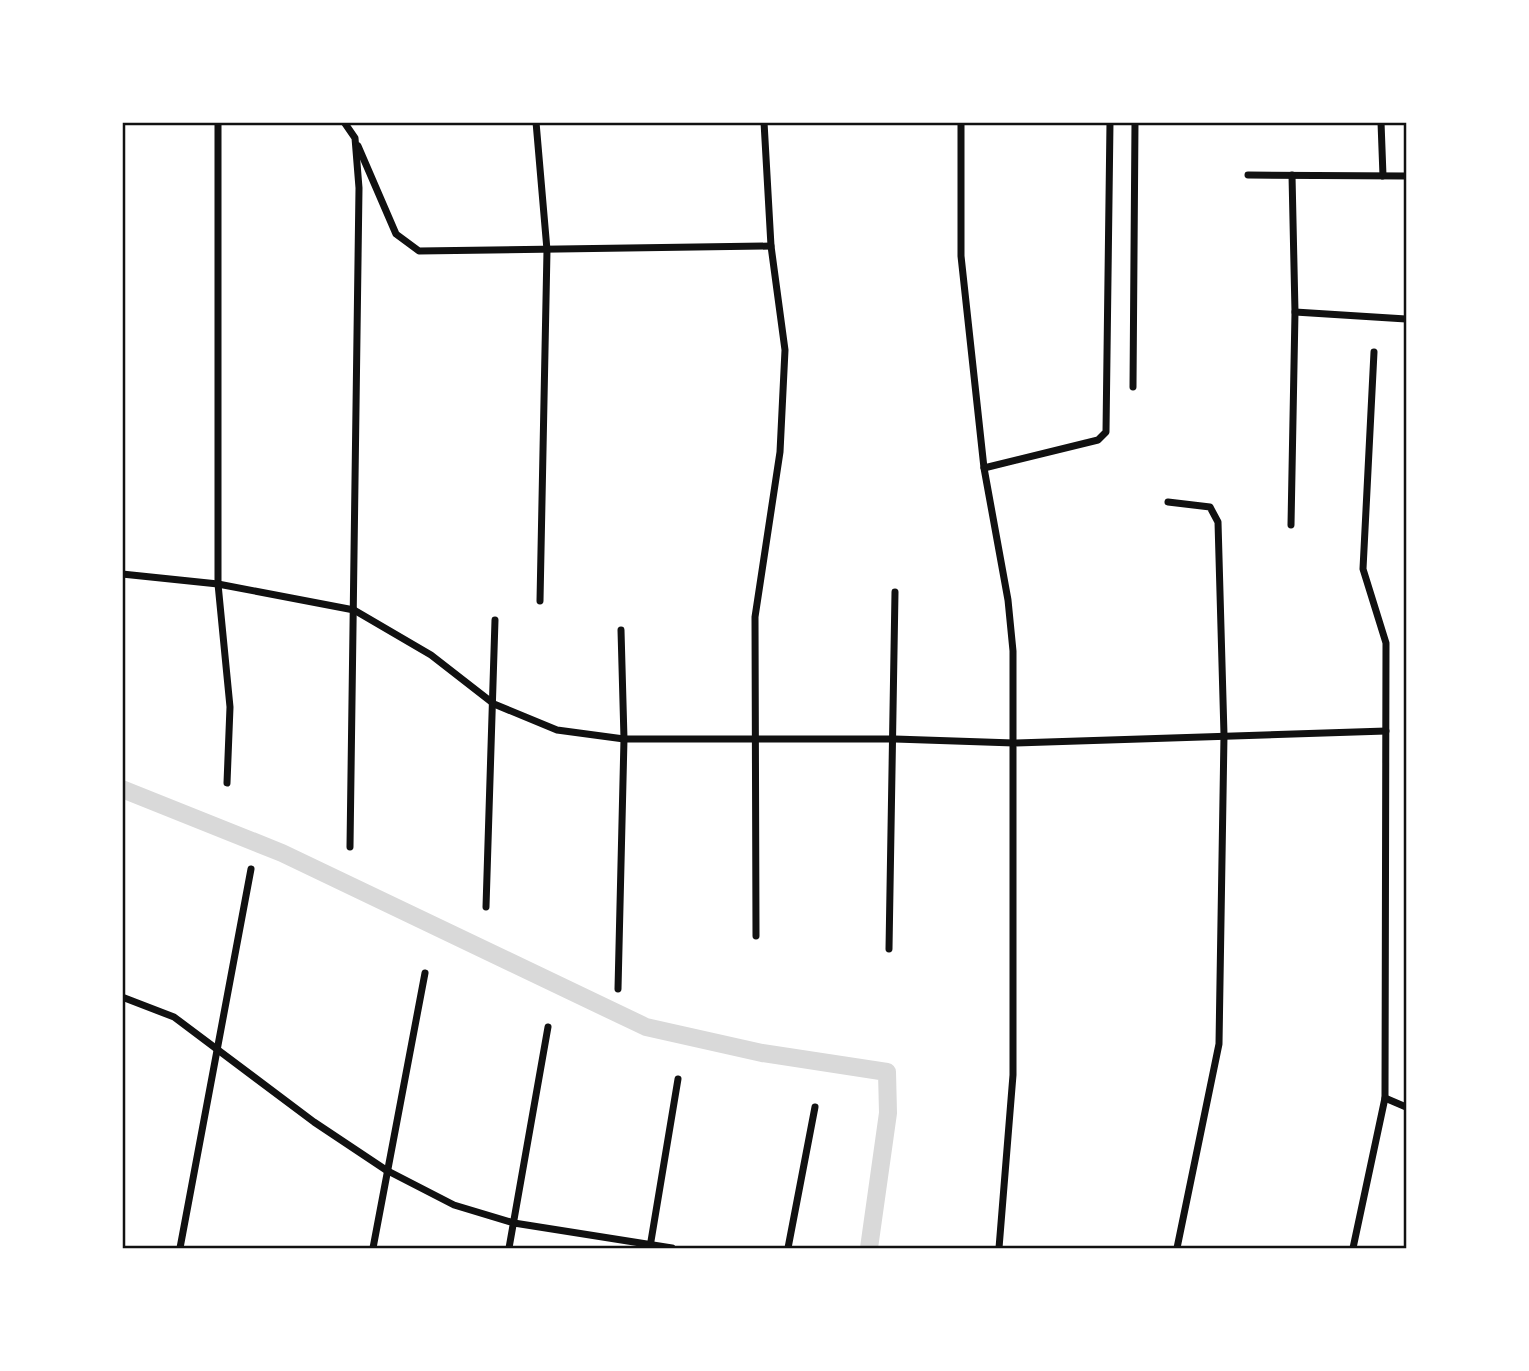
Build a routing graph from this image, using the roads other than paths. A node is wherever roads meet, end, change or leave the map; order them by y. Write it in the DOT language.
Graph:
graph roads {
  1 [pos="218,122"];
  2 [pos="344,122"];
  3 [pos="536,122"];
  4 [pos="764,122"];
  5 [pos="961,122"];
  6 [pos="1110,122"];
  7 [pos="1135,122"];
  8 [pos="1381,122"];
  9 [pos="355,138"];
  10 [pos="1248,175"];
  11 [pos="1292,175"];
  12 [pos="1383,176"];
  13 [pos="1406,176"];
  14 [pos="771,246"];
  15 [pos="547,250"];
  16 [pos="1295,312"];
  17 [pos="1406,319"];
  18 [pos="1374,352"];
  19 [pos="1133,387"];
  20 [pos="984,468"];
  21 [pos="1168,502"];
  22 [pos="1292,525"];
  23 [pos="122,574"];
  24 [pos="218,584"];
  25 [pos="895,592"];
  26 [pos="540,601"];
  27 [pos="354,610"];
  28 [pos="495,620"];
  29 [pos="621,630"];
  30 [pos="494,704"];
  31 [pos="1386,731"];
  32 [pos="1224,735"];
  33 [pos="624,739"];
  34 [pos="754,739"];
  35 [pos="895,739"];
  36 [pos="1014,743"];
  37 [pos="227,783"];
  38 [pos="350,847"];
  39 [pos="251,869"];
  40 [pos="486,907"];
  41 [pos="756,936"];
  42 [pos="889,949"];
  43 [pos="425,973"];
  44 [pos="618,989"];
  45 [pos="122,997"];
  46 [pos="548,1027"];
  47 [pos="219,1050"];
  48 [pos="678,1079"];
  49 [pos="1385,1098"];
  50 [pos="815,1107"];
  51 [pos="1406,1107"];
  52 [pos="386,1170"];
  53 [pos="514,1223"];
  54 [pos="650,1247"];
  55 [pos="180,1248"];
  56 [pos="373,1248"];
  57 [pos="509,1248"];
  58 [pos="671,1248"];
  59 [pos="788,1248"];
  60 [pos="999,1248"];
  61 [pos="1177,1248"];
  62 [pos="1353,1248"];
  1 -- 24 [label="street"];
  2 -- 9 [label="street"];
  3 -- 15 [label="street"];
  4 -- 14 [label="street"];
  5 -- 20 [label="street"];
  6 -- 20 [label="street"];
  7 -- 19 [label="street"];
  8 -- 12 [label="street"];
  9 -- 15 [label="street"];
  9 -- 27 [label="street"];
  10 -- 11 [label="street"];
  11 -- 12 [label="street"];
  11 -- 16 [label="street"];
  12 -- 13 [label="street"];
  14 -- 15 [label="street"];
  14 -- 34 [label="street"];
  15 -- 26 [label="street"];
  16 -- 17 [label="street"];
  16 -- 22 [label="street"];
  18 -- 31 [label="street"];
  20 -- 36 [label="street"];
  21 -- 32 [label="street"];
  23 -- 24 [label="street"];
  24 -- 27 [label="street"];
  24 -- 37 [label="street"];
  25 -- 35 [label="street"];
  27 -- 30 [label="street"];
  27 -- 38 [label="street"];
  28 -- 30 [label="street"];
  29 -- 33 [label="street"];
  30 -- 33 [label="street"];
  30 -- 40 [label="street"];
  31 -- 32 [label="street"];
  31 -- 49 [label="street"];
  32 -- 36 [label="street"];
  32 -- 61 [label="street"];
  33 -- 34 [label="street"];
  33 -- 44 [label="street"];
  34 -- 35 [label="street"];
  34 -- 41 [label="street"];
  35 -- 36 [label="street"];
  35 -- 42 [label="street"];
  36 -- 60 [label="street"];
  39 -- 47 [label="street"];
  43 -- 52 [label="street"];
  45 -- 47 [label="street"];
  46 -- 53 [label="street"];
  47 -- 52 [label="street"];
  47 -- 55 [label="street"];
  48 -- 54 [label="street"];
  49 -- 51 [label="street"];
  49 -- 62 [label="street"];
  50 -- 59 [label="street"];
  52 -- 53 [label="street"];
  52 -- 56 [label="street"];
  53 -- 54 [label="street"];
  53 -- 57 [label="street"];
  54 -- 58 [label="street"];
}
